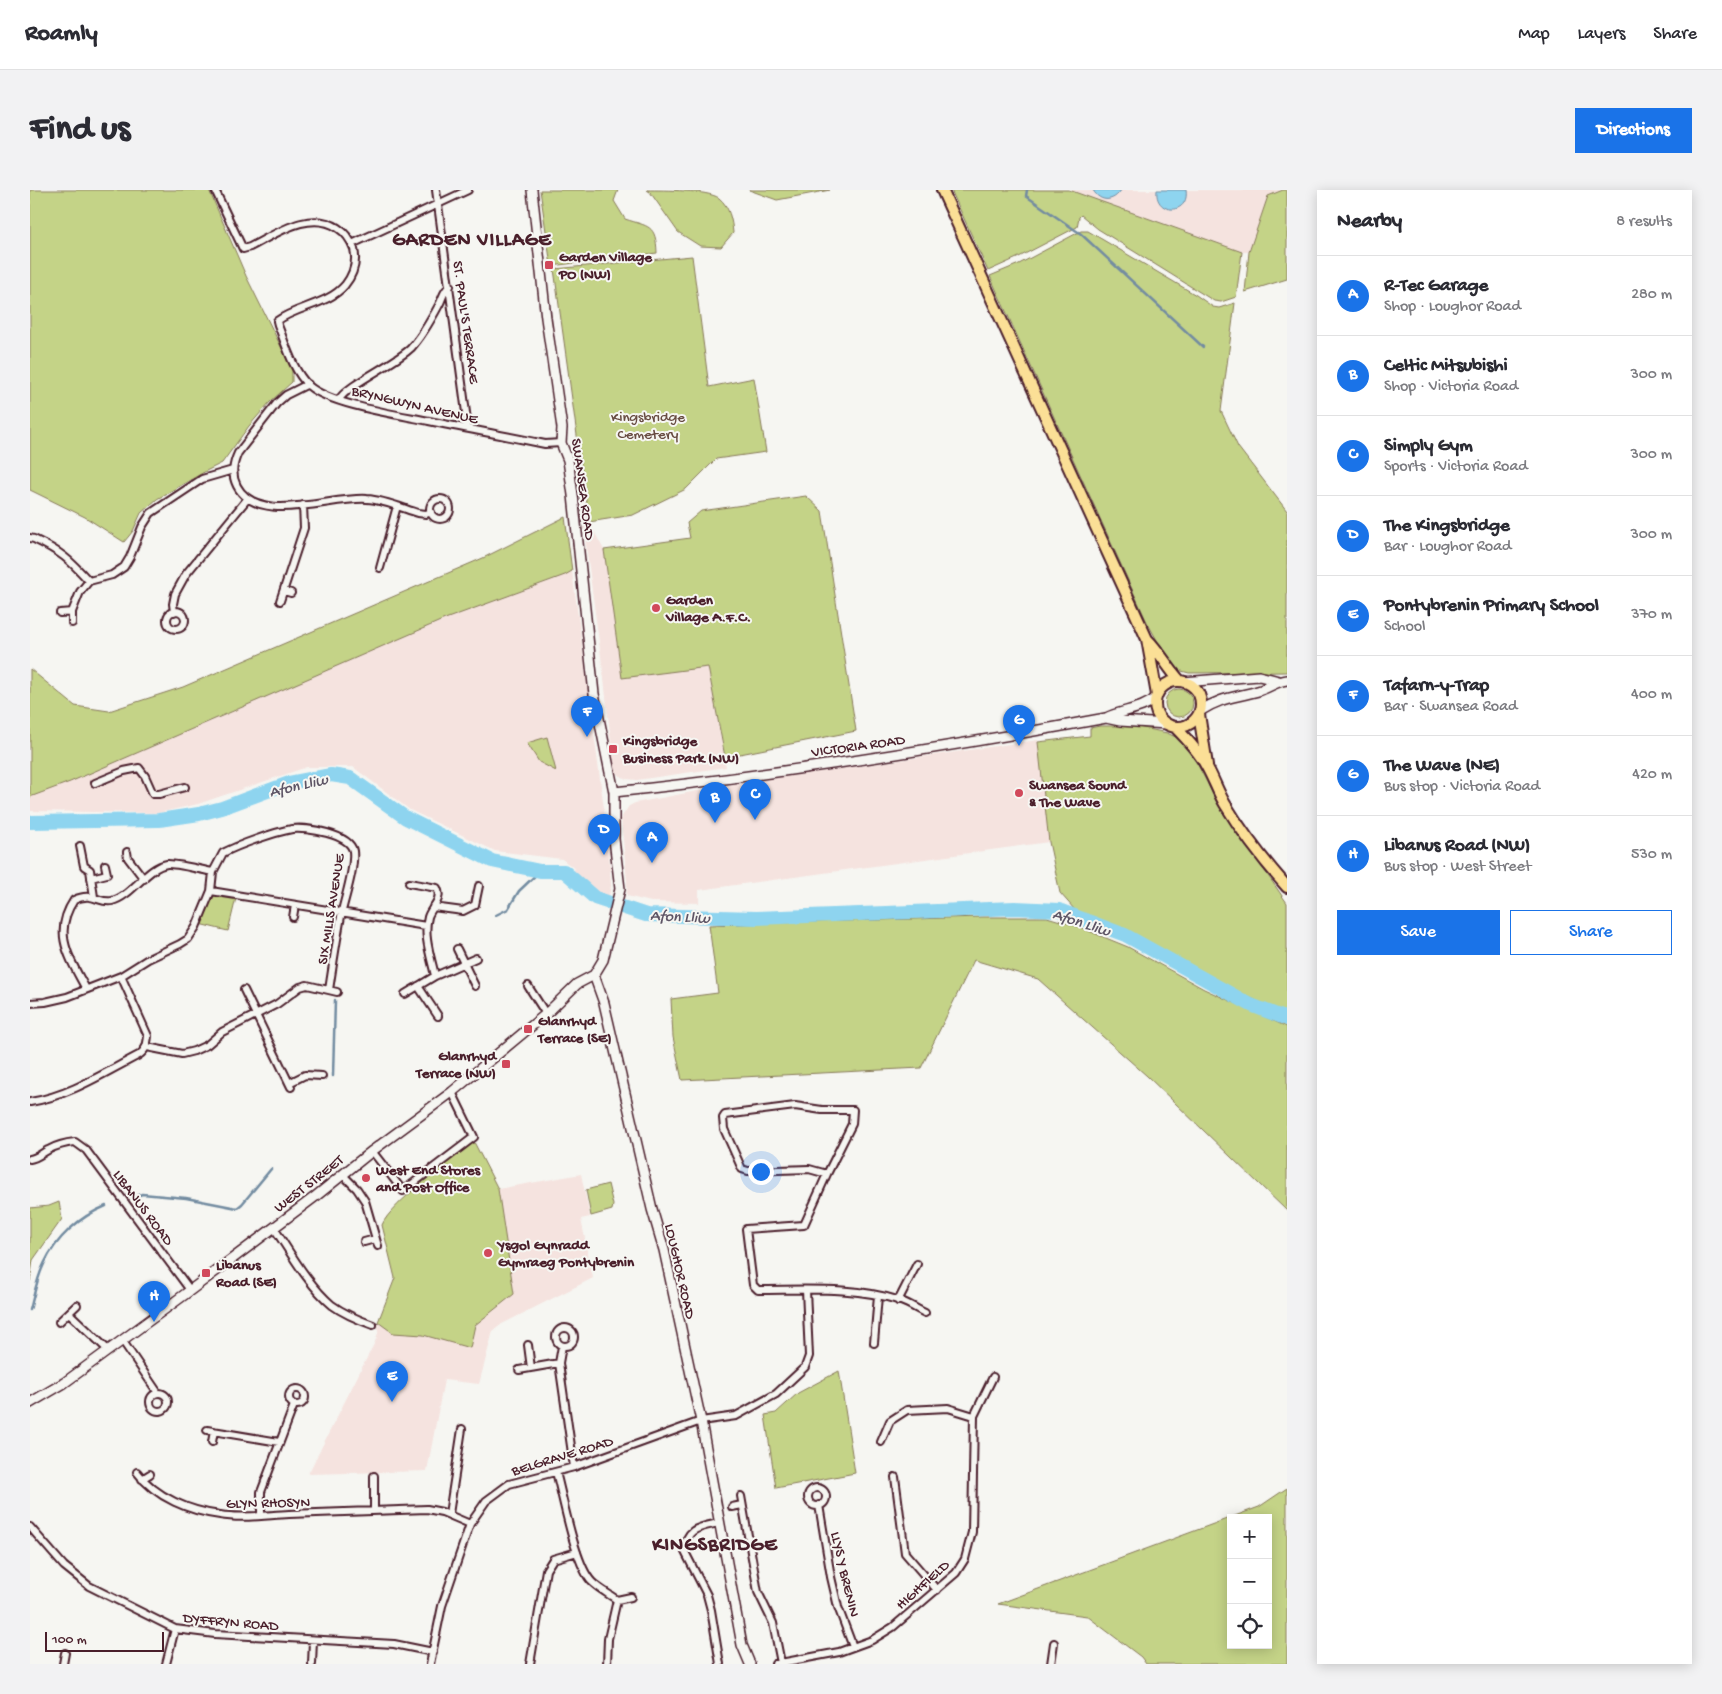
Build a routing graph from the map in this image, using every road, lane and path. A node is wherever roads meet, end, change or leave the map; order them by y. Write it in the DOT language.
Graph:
graph roads {
  1 [pos="215,190"];
  2 [pos="434,190"];
  3 [pos="468,190"];
  4 [pos="532,190"];
  5 [pos="942,190"];
  6 [pos="438,203"];
  7 [pos="352,244"];
  8 [pos="450,286"];
  9 [pos="308,384"];
  10 [pos="339,400"];
  11 [pos="466,428"];
  12 [pos="561,443"];
  13 [pos="233,470"];
  14 [pos="248,498"];
  15 [pos="303,505"];
  16 [pos="397,506"];
  17 [pos="431,512"];
  18 [pos="33,536"];
  19 [pos="380,568"];
  20 [pos="88,581"];
  21 [pos="284,591"];
  22 [pos="292,593"];
  23 [pos="280,601"];
  24 [pos="60,612"];
  25 [pos="72,612"];
  26 [pos="174,612"];
  27 [pos="72,623"];
  28 [pos="1147,639"];
  29 [pos="1283,680"];
  30 [pos="1182,681"];
  31 [pos="1157,697"];
  32 [pos="1199,713"];
  33 [pos="1106,718"];
  34 [pos="1171,725"];
  35 [pos="1208,768"];
  36 [pos="95,783"];
  37 [pos="185,788"];
  38 [pos="614,792"];
  39 [pos="80,846"];
  40 [pos="127,852"];
  41 [pos="104,866"];
  42 [pos="213,872"];
  43 [pos="91,878"];
  44 [pos="144,879"];
  45 [pos="409,883"];
  46 [pos="479,886"];
  47 [pos="1287,887"];
  48 [pos="211,891"];
  49 [pos="94,897"];
  50 [pos="295,905"];
  51 [pos="433,907"];
  52 [pos="342,913"];
  53 [pos="293,917"];
  54 [pos="426,926"];
  55 [pos="457,949"];
  56 [pos="476,958"];
  57 [pos="464,963"];
  58 [pos="594,975"];
  59 [pos="121,976"];
  60 [pos="435,976"];
  61 [pos="418,986"];
  62 [pos="475,986"];
  63 [pos="528,986"];
  64 [pos="86,989"];
  65 [pos="244,990"];
  66 [pos="329,990"];
  67 [pos="338,992"];
  68 [pos="405,994"];
  69 [pos="30,1003"];
  70 [pos="255,1014"];
  71 [pos="546,1014"];
  72 [pos="438,1016"];
  73 [pos="147,1047"];
  74 [pos="322,1076"];
  75 [pos="452,1092"];
  76 [pos="30,1102"];
  77 [pos="372,1151"];
  78 [pos="30,1159"];
  79 [pos="342,1174"];
  80 [pos="828,1174"];
  81 [pos="274,1228"];
  82 [pos="364,1242"];
  83 [pos="917,1264"];
  84 [pos="190,1290"];
  85 [pos="806,1290"];
  86 [pos="878,1296"];
  87 [pos="898,1300"];
  88 [pos="77,1305"];
  89 [pos="69,1313"];
  90 [pos="925,1313"];
  91 [pos="59,1322"];
  92 [pos="373,1326"];
  93 [pos="122,1340"];
  94 [pos="874,1343"];
  95 [pos="528,1345"];
  96 [pos="562,1346"];
  97 [pos="108,1350"];
  98 [pos="559,1363"];
  99 [pos="532,1368"];
  100 [pos="519,1370"];
  101 [pos="993,1377"];
  102 [pos="158,1393"];
  103 [pos="30,1403"];
  104 [pos="294,1405"];
  105 [pos="974,1416"];
  106 [pos="701,1421"];
  107 [pos="207,1430"];
  108 [pos="462,1430"];
  109 [pos="214,1431"];
  110 [pos="212,1442"];
  111 [pos="279,1442"];
  112 [pos="881,1442"];
  113 [pos="574,1467"];
  114 [pos="137,1472"];
  115 [pos="556,1472"];
  116 [pos="150,1474"];
  117 [pos="374,1476"];
  118 [pos="895,1477"];
  119 [pos="142,1479"];
  120 [pos="741,1496"];
  121 [pos="742,1505"];
  122 [pos="819,1505"];
  123 [pos="732,1507"];
  124 [pos="374,1511"];
  125 [pos="448,1514"];
  126 [pos="261,1515"];
  127 [pos="719,1523"];
  128 [pos="470,1524"];
  129 [pos="30,1527"];
  130 [pos="577,1552"];
  131 [pos="937,1590"];
  132 [pos="631,1597"];
  133 [pos="617,1600"];
  134 [pos="175,1629"];
  135 [pos="313,1640"];
  136 [pos="1054,1643"];
  137 [pos="853,1647"];
  138 [pos="433,1652"];
  139 [pos="65,1653"];
  140 [pos="778,1663"];
  141 [pos="63,1664"];
  142 [pos="166,1664"];
  143 [pos="312,1664"];
  144 [pos="430,1664"];
  145 [pos="530,1664"];
  146 [pos="607,1664"];
  147 [pos="720,1664"];
  148 [pos="750,1664"];
  149 [pos="1051,1664"];
  1 -- 7 [label="street"];
  2 -- 6 [label="street, ST. PAUL'S TERRACE"];
  3 -- 6 [label="street"];
  4 -- 12 [label="main road, SWANSEA ROAD"];
  5 -- 28 [label="main road"];
  6 -- 7 [label="street"];
  6 -- 8 [label="street, ST. PAUL'S TERRACE"];
  7 -- 9 [label="street, BRYNGWYN AVENUE"];
  8 -- 10 [label="street"];
  8 -- 11 [label="street, ST. PAUL'S TERRACE"];
  9 -- 10 [label="street, BRYNGWYN AVENUE"];
  9 -- 13 [label="street"];
  10 -- 11 [label="street, BRYNGWYN AVENUE"];
  11 -- 12 [label="street, BRYNGWYN AVENUE"];
  12 -- 38 [label="main road, SWANSEA ROAD"];
  13 -- 14 [label="street"];
  13 -- 20 [label="street"];
  14 -- 15 [label="street"];
  14 -- 26 [label="street"];
  15 -- 16 [label="street"];
  15 -- 21 [label="street"];
  16 -- 17 [label="street"];
  16 -- 19 [label="street"];
  18 -- 20 [label="street"];
  20 -- 25 [label="street"];
  21 -- 22 [label="street"];
  21 -- 23 [label="street"];
  24 -- 25 [label="street"];
  25 -- 27 [label="street"];
  28 -- 30 [label="main road"];
  28 -- 31 [label="main road"];
  29 -- 30 [label="main road"];
  29 -- 32 [label="main road"];
  30 -- 31 [label="main road"];
  30 -- 32 [label="main road"];
  31 -- 33 [label="main road, VICTORIA ROAD"];
  31 -- 34 [label="main road"];
  32 -- 34 [label="main road"];
  32 -- 35 [label="main road"];
  33 -- 34 [label="main road, VICTORIA ROAD"];
  33 -- 38 [label="main road, VICTORIA ROAD"];
  34 -- 35 [label="main road"];
  35 -- 47 [label="main road"];
  36 -- 37 [label="street"];
  38 -- 58 [label="main road, SWANSEA ROAD"];
  39 -- 43 [label="street"];
  40 -- 44 [label="street"];
  41 -- 43 [label="street"];
  42 -- 44 [label="street"];
  42 -- 48 [label="street, SIX MILLS AVENUE"];
  42 -- 52 [label="street, SIX MILLS AVENUE"];
  43 -- 49 [label="street"];
  44 -- 49 [label="street"];
  45 -- 51 [label="street"];
  46 -- 51 [label="street"];
  48 -- 50 [label="street"];
  48 -- 59 [label="street, SIX MILLS AVENUE"];
  49 -- 64 [label="street"];
  50 -- 52 [label="street"];
  50 -- 53 [label="street"];
  51 -- 54 [label="street"];
  52 -- 54 [label="street"];
  52 -- 66 [label="street, SIX MILLS AVENUE"];
  54 -- 60 [label="street"];
  55 -- 57 [label="street"];
  56 -- 57 [label="street"];
  57 -- 60 [label="street"];
  57 -- 62 [label="street"];
  58 -- 71 [label="main road, WEST STREET"];
  58 -- 106 [label="main road, LOUGHOR ROAD"];
  59 -- 64 [label="street, SIX MILLS AVENUE"];
  59 -- 73 [label="street"];
  60 -- 61 [label="street"];
  61 -- 68 [label="street"];
  61 -- 72 [label="street"];
  63 -- 71 [label="street"];
  64 -- 69 [label="street, SIX MILLS AVENUE"];
  65 -- 70 [label="street"];
  66 -- 67 [label="street"];
  66 -- 70 [label="street"];
  70 -- 73 [label="street"];
  70 -- 74 [label="street"];
  71 -- 75 [label="main road, WEST STREET"];
  73 -- 76 [label="street"];
  75 -- 77 [label="main road, WEST STREET"];
  75 -- 77 [label="street"];
  77 -- 79 [label="main road, WEST STREET"];
  78 -- 84 [label="street, LIBANUS ROAD"];
  79 -- 81 [label="main road, WEST STREET"];
  79 -- 82 [label="street"];
  80 -- 80 [label="street"];
  80 -- 85 [label="street"];
  81 -- 84 [label="main road, WEST STREET"];
  81 -- 92 [label="street"];
  83 -- 87 [label="street"];
  84 -- 93 [label="main road, WEST STREET"];
  85 -- 86 [label="street"];
  85 -- 106 [label="street, BELGRAVE ROAD"];
  86 -- 87 [label="street"];
  86 -- 94 [label="street"];
  87 -- 90 [label="street"];
  88 -- 89 [label="street"];
  89 -- 91 [label="street"];
  89 -- 97 [label="street"];
  93 -- 97 [label="main road, WEST STREET"];
  93 -- 102 [label="street"];
  95 -- 99 [label="street"];
  96 -- 98 [label="street"];
  97 -- 103 [label="main road, WEST STREET"];
  98 -- 99 [label="street"];
  98 -- 113 [label="street"];
  99 -- 100 [label="street"];
  101 -- 105 [label="street, HIGHFIELD"];
  104 -- 111 [label="street"];
  105 -- 112 [label="street"];
  105 -- 131 [label="street, HIGHFIELD"];
  106 -- 113 [label="street, BELGRAVE ROAD"];
  106 -- 127 [label="main road, LOUGHOR ROAD"];
  107 -- 109 [label="street"];
  108 -- 125 [label="street"];
  109 -- 110 [label="street"];
  109 -- 111 [label="street"];
  111 -- 126 [label="street"];
  113 -- 115 [label="street, BELGRAVE ROAD"];
  114 -- 119 [label="street, GLYN RHOSYN"];
  115 -- 128 [label="street, BELGRAVE ROAD"];
  115 -- 130 [label="street"];
  116 -- 119 [label="street"];
  117 -- 124 [label="street"];
  118 -- 131 [label="street"];
  119 -- 126 [label="street, GLYN RHOSYN"];
  120 -- 121 [label="street"];
  121 -- 123 [label="street"];
  121 -- 140 [label="street"];
  122 -- 137 [label="street, LLYS Y BRENIN"];
  124 -- 125 [label="street, GLYN RHOSYN"];
  124 -- 126 [label="street, GLYN RHOSYN"];
  125 -- 128 [label="street, GLYN RHOSYN"];
  127 -- 147 [label="street"];
  127 -- 148 [label="main road, LOUGHOR ROAD"];
  128 -- 138 [label="street, BELGRAVE ROAD"];
  129 -- 134 [label="street, DYFFRYN ROAD"];
  130 -- 133 [label="street"];
  130 -- 145 [label="street"];
  131 -- 137 [label="street, HIGHFIELD"];
  132 -- 133 [label="street"];
  133 -- 146 [label="street"];
  134 -- 135 [label="street, DYFFRYN ROAD"];
  134 -- 142 [label="street"];
  135 -- 138 [label="street, DYFFRYN ROAD"];
  135 -- 143 [label="street"];
  136 -- 149 [label="street"];
  137 -- 140 [label="street, HIGHFIELD"];
  138 -- 144 [label="street, BELGRAVE ROAD"];
  139 -- 141 [label="street"];
}
